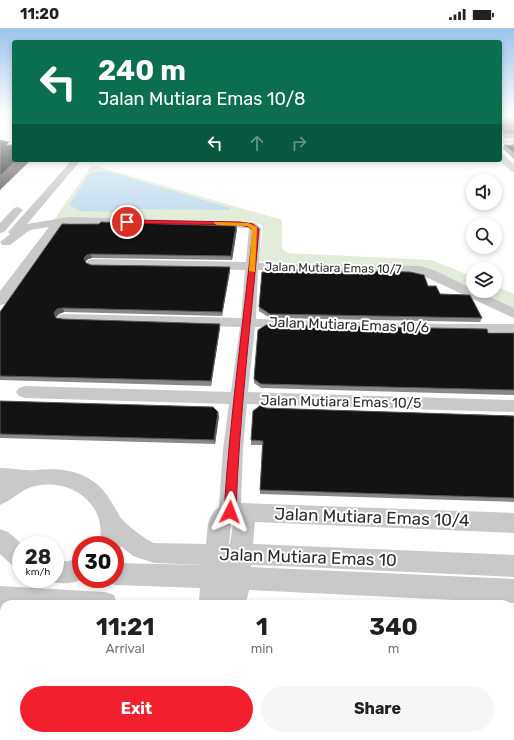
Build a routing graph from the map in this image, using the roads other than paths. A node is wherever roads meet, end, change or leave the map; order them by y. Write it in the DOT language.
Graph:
graph roads {
  1 [pos="502,158"];
  2 [pos="75,162"];
  3 [pos="514,169"];
  4 [pos="25,202"];
  5 [pos="58,222"];
  6 [pos="0,230"];
  7 [pos="3,245"];
  8 [pos="92,263"];
  9 [pos="253,266"];
  10 [pos="0,301"];
  11 [pos="514,314"];
  12 [pos="64,318"];
  13 [pos="248,322"];
  14 [pos="514,328"];
  15 [pos="25,392"];
  16 [pos="239,399"];
  17 [pos="514,406"];
  18 [pos="0,476"];
  19 [pos="34,478"];
  20 [pos="0,496"];
  21 [pos="230,512"];
  22 [pos="514,523"];
  23 [pos="111,534"];
  24 [pos="0,540"];
  25 [pos="12,550"];
  26 [pos="214,566"];
  27 [pos="240,566"];
  28 [pos="514,566"];
  29 [pos="124,573"];
  30 [pos="514,591"];
  31 [pos="0,598"];
  32 [pos="35,600"];
  33 [pos="211,600"];
  34 [pos="236,600"];
  1 -- 3 [label="street"];
  2 -- 7 [label="street"];
  4 -- 6 [label="street"];
  5 -- 7 [label="street"];
  5 -- 9 [label="street"];
  5 -- 10 [label="street"];
  8 -- 9 [label="street, Jalan Mutiara Emas 10/7"];
  9 -- 11 [label="street, Jalan Mutiara Emas 10/7"];
  9 -- 13 [label="street"];
  12 -- 13 [label="street, Jalan Mutiara Emas 10/6"];
  13 -- 14 [label="street, Jalan Mutiara Emas 10/6"];
  13 -- 16 [label="street"];
  15 -- 16 [label="street, Jalan Mutiara Emas 10/5"];
  16 -- 17 [label="street, Jalan Mutiara Emas 10/5"];
  16 -- 21 [label="street"];
  18 -- 19 [label="street"];
  19 -- 20 [label="street"];
  19 -- 23 [label="street"];
  21 -- 22 [label="street, Jalan Mutiara Emas 10/4"];
  21 -- 26 [label="street"];
  21 -- 27 [label="street"];
  23 -- 26 [label="street, Jalan Mutiara Emas 10"];
  24 -- 25 [label="street"];
  26 -- 27 [label="street, Jalan Mutiara Emas 10"];
  26 -- 29 [label="street, Jalan Mutiara Emas 10"];
  26 -- 33 [label="street"];
  27 -- 28 [label="street, Jalan Mutiara Emas 10"];
  27 -- 30 [label="street, Jalan Mutiara Emas 10"];
  27 -- 34 [label="street"];
  31 -- 32 [label="street"];
}
